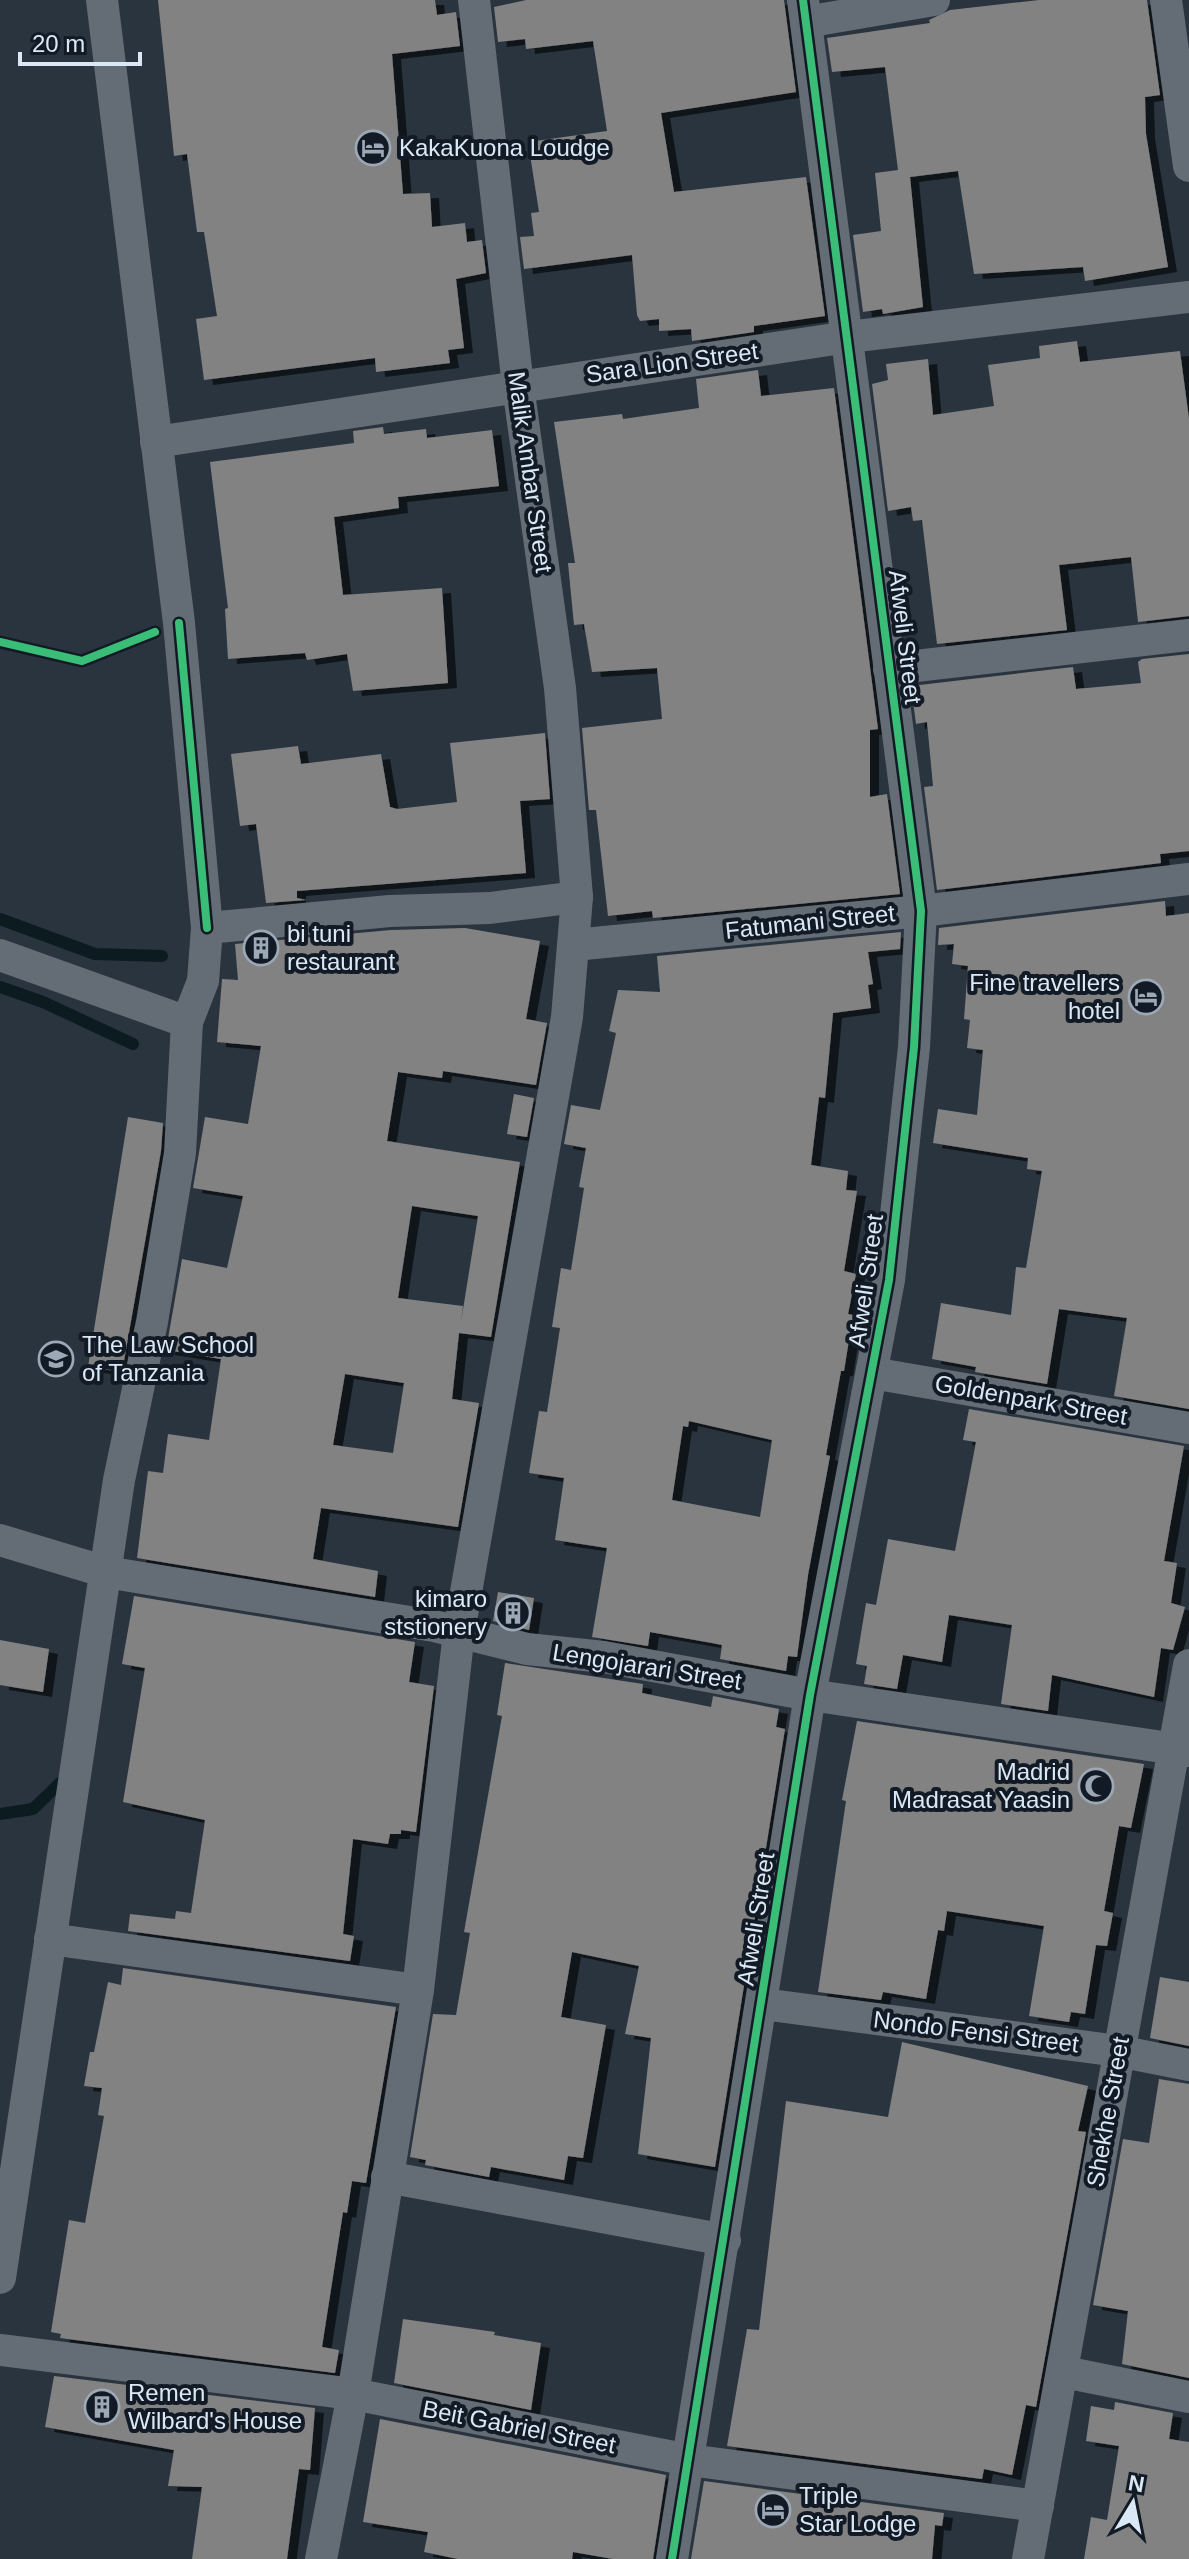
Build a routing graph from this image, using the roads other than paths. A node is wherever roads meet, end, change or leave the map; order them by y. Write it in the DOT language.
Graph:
graph roads {
  1 [pos="102,0"];
  2 [pos="474,0"];
  3 [pos="934,0"];
  4 [pos="1166,0"];
  5 [pos="805,11"];
  6 [pos="1189,166"];
  7 [pos="1189,297"];
  8 [pos="848,337"];
  9 [pos="518,386"];
  10 [pos="156,442"];
  11 [pos="1189,635"];
  12 [pos="889,669"];
  13 [pos="1189,879"];
  14 [pos="577,897"];
  15 [pos="921,911"];
  16 [pos="207,928"];
  17 [pos="574,945"];
  18 [pos="0,955"];
  19 [pos="187,1022"];
  20 [pos="872,1373"];
  21 [pos="1189,1428"];
  22 [pos="0,1540"];
  23 [pos="106,1572"];
  24 [pos="459,1632"];
  25 [pos="1189,1665"];
  26 [pos="810,1695"];
  27 [pos="1182,1750"];
  28 [pos="50,1939"];
  29 [pos="418,1990"];
  30 [pos="763,2004"];
  31 [pos="1118,2051"];
  32 [pos="1189,2065"];
  33 [pos="387,2177"];
  34 [pos="725,2240"];
  35 [pos="0,2278"];
  36 [pos="0,2350"];
  37 [pos="1064,2372"];
  38 [pos="353,2394"];
  39 [pos="1189,2397"];
  40 [pos="689,2460"];
  41 [pos="1038,2506"];
  42 [pos="321,2559"];
  43 [pos="672,2559"];
  44 [pos="1028,2559"];
  1 -- 10 [label="street"];
  2 -- 9 [label="street, Malik Ambar Street"];
  3 -- 5 [label="street"];
  4 -- 6 [label="street"];
  5 -- 8 [label="street, Afweli Street"];
  7 -- 8 [label="street, Sara Lion Street"];
  8 -- 9 [label="street, Sara Lion Street"];
  8 -- 12 [label="street, Afweli Street"];
  9 -- 10 [label="street, Sara Lion Street"];
  9 -- 14 [label="street, Malik Ambar Street"];
  10 -- 16 [label="street"];
  11 -- 12 [label="street"];
  12 -- 15 [label="street, Afweli Street"];
  13 -- 15 [label="street, Fatumani Street"];
  14 -- 16 [label="street"];
  14 -- 17 [label="street, Malik Ambar Street"];
  15 -- 17 [label="street, Fatumani Street"];
  15 -- 20 [label="street, Afweli Street"];
  16 -- 19 [label="street"];
  17 -- 24 [label="street, Malik Ambar Street"];
  18 -- 19 [label="street"];
  19 -- 23 [label="street"];
  20 -- 21 [label="street, Goldenpark Street"];
  20 -- 26 [label="street, Afweli Street"];
  22 -- 23 [label="street, Lengojarari Street"];
  23 -- 24 [label="street, Lengojarari Street"];
  23 -- 28 [label="street"];
  24 -- 26 [label="street, Lengojarari Street"];
  24 -- 29 [label="street, Malik Ambar Street"];
  25 -- 27 [label="street, Shekhe Street"];
  26 -- 27 [label="street, Lengojarari Street"];
  26 -- 30 [label="street, Afweli Street"];
  27 -- 31 [label="street, Shekhe Street"];
  28 -- 29 [label="street"];
  28 -- 35 [label="street"];
  29 -- 33 [label="street, Malik Ambar Street"];
  30 -- 31 [label="street, Nondo Fensi Street"];
  30 -- 34 [label="street, Afweli Street"];
  31 -- 32 [label="street, Nondo Fensi Street"];
  31 -- 37 [label="street, Shekhe Street"];
  33 -- 34 [label="street"];
  33 -- 38 [label="street, Malik Ambar Street"];
  34 -- 40 [label="street, Afweli Street"];
  36 -- 38 [label="street, Beit Gabriel Street"];
  37 -- 39 [label="street"];
  37 -- 41 [label="street, Shekhe Street"];
  38 -- 40 [label="street, Beit Gabriel Street"];
  38 -- 42 [label="street, Malik Ambar Street"];
  40 -- 41 [label="street, Beit Gabriel Street"];
  40 -- 43 [label="street, Afweli Street"];
  41 -- 44 [label="street, Shekhe Street"];
}
